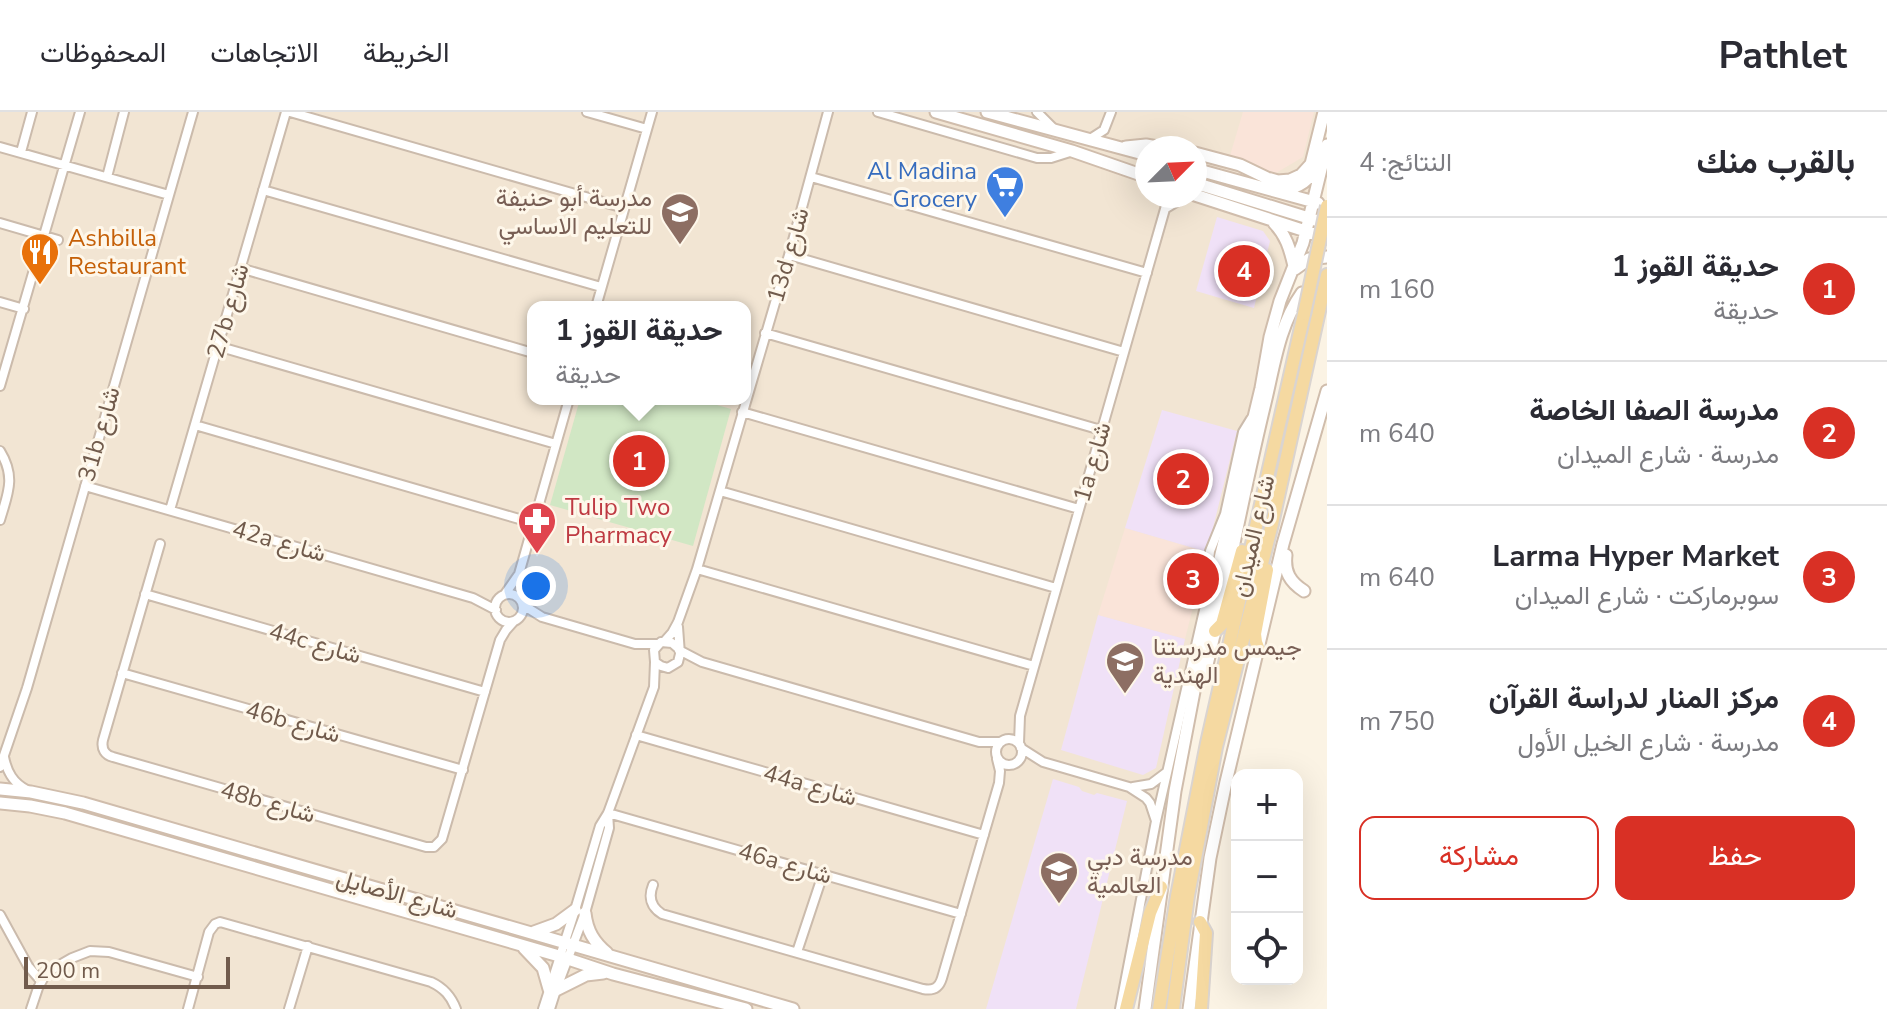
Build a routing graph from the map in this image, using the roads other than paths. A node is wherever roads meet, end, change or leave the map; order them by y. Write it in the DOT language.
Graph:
graph roads {
  1 [pos="32,112"];
  2 [pos="80,112"];
  3 [pos="124,112"];
  4 [pos="193,112"];
  5 [pos="288,112"];
  6 [pos="587,112"];
  7 [pos="652,112"];
  8 [pos="878,112"];
  9 [pos="936,112"];
  10 [pos="987,112"];
  11 [pos="1037,112"];
  12 [pos="1111,112"];
  13 [pos="1324,112"];
  14 [pos="829,114"];
  15 [pos="1107,125"];
  16 [pos="647,129"];
  17 [pos="1057,132"];
  18 [pos="1089,140"];
  19 [pos="1327,143"];
  20 [pos="1135,145"];
  21 [pos="0,147"];
  22 [pos="1119,148"];
  23 [pos="1072,151"];
  24 [pos="21,152"];
  25 [pos="1135,152"];
  26 [pos="1207,156"];
  27 [pos="65,165"];
  28 [pos="1135,172"];
  29 [pos="1207,172"];
  30 [pos="1258,174"];
  31 [pos="1327,174"];
  32 [pos="107,177"];
  33 [pos="811,177"];
  34 [pos="1207,187"];
  35 [pos="263,190"];
  36 [pos="1273,191"];
  37 [pos="169,195"];
  38 [pos="1207,199"];
  39 [pos="1314,202"];
  40 [pos="1327,205"];
  41 [pos="624,208"];
  42 [pos="1165,209"];
  43 [pos="1327,214"];
  44 [pos="1310,219"];
  45 [pos="1327,221"];
  46 [pos="1273,222"];
  47 [pos="0,223"];
  48 [pos="1327,228"];
  49 [pos="1306,232"];
  50 [pos="44,236"];
  51 [pos="1327,238"];
  52 [pos="58,240"];
  53 [pos="789,255"];
  54 [pos="1327,257"];
  55 [pos="240,268"];
  56 [pos="1294,268"];
  57 [pos="1147,273"];
  58 [pos="1327,275"];
  59 [pos="601,287"];
  60 [pos="1302,293"];
  61 [pos="598,301"];
  62 [pos="0,302"];
  63 [pos="24,309"];
  64 [pos="765,333"];
  65 [pos="217,346"];
  66 [pos="527,351"];
  67 [pos="1124,352"];
  68 [pos="751,381"];
  69 [pos="0,386"];
  70 [pos="1327,391"];
  71 [pos="567,405"];
  72 [pos="744,405"];
  73 [pos="742,412"];
  74 [pos="1254,415"];
  75 [pos="195,425"];
  76 [pos="1101,430"];
  77 [pos="556,444"];
  78 [pos="0,451"];
  79 [pos="85,486"];
  80 [pos="1264,488"];
  81 [pos="720,491"];
  82 [pos="2,502"];
  83 [pos="1079,509"];
  84 [pos="170,510"];
  85 [pos="0,520"];
  86 [pos="533,523"];
  87 [pos="1272,524"];
  88 [pos="160,544"];
  89 [pos="1283,544"];
  90 [pos="697,569"];
  91 [pos="519,574"];
  92 [pos="1056,588"];
  93 [pos="1304,591"];
  94 [pos="145,594"];
  95 [pos="503,595"];
  96 [pos="473,598"];
  97 [pos="521,601"];
  98 [pos="497,613"];
  99 [pos="542,617"];
  100 [pos="516,620"];
  101 [pos="678,622"];
  102 [pos="1215,631"];
  103 [pos="500,640"];
  104 [pos="661,643"];
  105 [pos="635,644"];
  106 [pos="679,650"];
  107 [pos="1259,650"];
  108 [pos="655,659"];
  109 [pos="702,662"];
  110 [pos="673,666"];
  111 [pos="1034,666"];
  112 [pos="122,673"];
  113 [pos="654,687"];
  114 [pos="1194,690"];
  115 [pos="485,692"];
  116 [pos="1020,716"];
  117 [pos="636,735"];
  118 [pos="1003,741"];
  119 [pos="979,742"];
  120 [pos="1020,746"];
  121 [pos="4,756"];
  122 [pos="996,757"];
  123 [pos="1043,762"];
  124 [pos="1016,763"];
  125 [pos="0,767"];
  126 [pos="463,770"];
  127 [pos="1167,772"];
  128 [pos="999,783"];
  129 [pos="1129,787"];
  130 [pos="0,789"];
  131 [pos="31,792"];
  132 [pos="0,803"];
  133 [pos="608,813"];
  134 [pos="1156,821"];
  135 [pos="984,835"];
  136 [pos="823,874"];
  137 [pos="653,885"];
  138 [pos="1161,887"];
  139 [pos="580,912"];
  140 [pos="961,914"];
  141 [pos="0,915"];
  142 [pos="1200,922"];
  143 [pos="531,933"];
  144 [pos="569,944"];
  145 [pos="521,945"];
  146 [pos="308,946"];
  147 [pos="797,952"];
  148 [pos="611,956"];
  149 [pos="564,958"];
  150 [pos="613,974"];
  151 [pos="198,977"];
  152 [pos="41,981"];
  153 [pos="553,989"];
  154 [pos="31,1009"];
  155 [pos="188,1009"];
  156 [pos="289,1009"];
  157 [pos="456,1009"];
  158 [pos="543,1009"];
  159 [pos="550,1009"];
  160 [pos="746,1009"];
  161 [pos="793,1009"];
  162 [pos="1123,1009"];
  163 [pos="1145,1009"];
  164 [pos="1159,1009"];
  165 [pos="1173,1009"];
  166 [pos="1189,1009"];
  167 [pos="1201,1009"];
  1 -- 24 [label="street"];
  2 -- 27 [label="street"];
  3 -- 32 [label="street"];
  4 -- 37 [label="street, 31b شارع"];
  5 -- 35 [label="street, 27b شارع"];
  5 -- 41 [label="street"];
  6 -- 16 [label="street"];
  7 -- 16 [label="street"];
  8 -- 23 [label="street"];
  9 -- 23 [label="main road"];
  10 -- 17 [label="main road"];
  11 -- 17 [label="street"];
  12 -- 15 [label="street"];
  13 -- 30 [label="main road"];
  14 -- 33 [label="street, 13d شارع"];
  15 -- 18 [label="street"];
  15 -- 22 [label="street"];
  16 -- 41 [label="street"];
  17 -- 18 [label="main road"];
  18 -- 22 [label="main road"];
  19 -- 36 [label="main road"];
  19 -- 39 [label="main road"];
  20 -- 22 [label="main road"];
  21 -- 24 [label="street"];
  22 -- 25 [label="main road"];
  23 -- 28 [label="main road"];
  24 -- 27 [label="street"];
  26 -- 30 [label="main road"];
  27 -- 32 [label="street"];
  27 -- 50 [label="street"];
  29 -- 36 [label="main road"];
  30 -- 36 [label="main road"];
  31 -- 40 [label="main road"];
  32 -- 37 [label="street"];
  33 -- 53 [label="street, 13d شارع"];
  33 -- 57 [label="street"];
  34 -- 44 [label="main road"];
  35 -- 55 [label="street, 27b شارع"];
  35 -- 59 [label="street"];
  36 -- 39 [label="main road"];
  37 -- 79 [label="street, 31b شارع"];
  38 -- 46 [label="main road"];
  39 -- 40 [label="main road"];
  39 -- 43 [label="main road"];
  39 -- 44 [label="main road"];
  40 -- 80 [label="main road, شارع الميدان, bridge"];
  41 -- 59 [label="street"];
  42 -- 57 [label="street, 1a شارع"];
  44 -- 45 [label="main road"];
  44 -- 49 [label="main road"];
  46 -- 49 [label="main road"];
  46 -- 56 [label="main road"];
  47 -- 50 [label="street"];
  48 -- 49 [label="main road"];
  49 -- 51 [label="main road"];
  49 -- 56 [label="main road"];
  50 -- 52 [label="street"];
  50 -- 63 [label="street"];
  53 -- 64 [label="street, 13d شارع"];
  53 -- 67 [label="street"];
  54 -- 56 [label="main road"];
  55 -- 65 [label="street, 27b شارع"];
  55 -- 66 [label="street"];
  56 -- 74 [label="main road"];
  57 -- 67 [label="street, 1a شارع"];
  58 -- 87 [label="main road, شارع الميدان"];
  59 -- 61 [label="street"];
  60 -- 102 [label="main road"];
  62 -- 63 [label="street"];
  63 -- 69 [label="street"];
  64 -- 68 [label="street, 13d شارع"];
  64 -- 76 [label="street"];
  65 -- 75 [label="street, 27b شارع"];
  65 -- 77 [label="street"];
  67 -- 76 [label="street, 1a شارع"];
  70 -- 89 [label="main road"];
  71 -- 77 [label="street"];
  72 -- 73 [label="street, 13d شارع"];
  73 -- 81 [label="street, 13d شارع"];
  73 -- 83 [label="street"];
  74 -- 114 [label="main road"];
  74 -- 127 [label="street, شارع الميدان"];
  75 -- 84 [label="street, 27b شارع"];
  75 -- 86 [label="street"];
  76 -- 83 [label="street, 1a شارع"];
  77 -- 86 [label="street"];
  78 -- 82 [label="street"];
  79 -- 84 [label="street, 42a شارع"];
  79 -- 121 [label="street, 31b شارع"];
  80 -- 102 [label="main road"];
  80 -- 164 [label="main road, شارع الميدان"];
  81 -- 90 [label="street, 13d شارع"];
  81 -- 92 [label="street"];
  82 -- 85 [label="street"];
  83 -- 92 [label="street, 1a شارع"];
  84 -- 96 [label="street, 42a شارع"];
  86 -- 91 [label="street"];
  87 -- 107 [label="main road"];
  87 -- 165 [label="main road, شارع الميدان"];
  88 -- 94 [label="street"];
  89 -- 93 [label="main road"];
  89 -- 107 [label="main road"];
  90 -- 101 [label="street, 13d شارع"];
  90 -- 111 [label="street"];
  91 -- 95 [label="street"];
  91 -- 97 [label="street"];
  92 -- 111 [label="street, 1a شارع"];
  94 -- 112 [label="street"];
  94 -- 115 [label="street, 44c شارع"];
  95 -- 96 [label="street, 42a شارع"];
  95 -- 97 [label="street"];
  95 -- 98 [label="street"];
  96 -- 98 [label="street, 42a شارع"];
  97 -- 99 [label="street"];
  97 -- 100 [label="street"];
  98 -- 100 [label="street"];
  98 -- 103 [label="street"];
  99 -- 100 [label="street"];
  99 -- 105 [label="street"];
  100 -- 103 [label="street"];
  101 -- 104 [label="street, 13d شارع"];
  101 -- 106 [label="street, 13d شارع"];
  102 -- 114 [label="main road"];
  103 -- 115 [label="street"];
  104 -- 105 [label="street"];
  104 -- 106 [label="street"];
  104 -- 108 [label="street"];
  105 -- 108 [label="street"];
  106 -- 109 [label="street"];
  106 -- 110 [label="street"];
  107 -- 142 [label="main road"];
  108 -- 110 [label="street"];
  108 -- 113 [label="street"];
  109 -- 110 [label="street"];
  109 -- 119 [label="street"];
  110 -- 113 [label="street"];
  111 -- 116 [label="street, 1a شارع"];
  112 -- 126 [label="street, 46b شارع"];
  112 -- 126 [label="street, 48b شارع"];
  113 -- 117 [label="street"];
  114 -- 138 [label="main road"];
  115 -- 126 [label="street"];
  116 -- 118 [label="street, 1a شارع"];
  116 -- 120 [label="street, 1a شارع"];
  117 -- 133 [label="street"];
  117 -- 135 [label="street, 44a شارع"];
  118 -- 119 [label="street"];
  118 -- 120 [label="street"];
  118 -- 122 [label="street"];
  119 -- 122 [label="street"];
  120 -- 123 [label="street"];
  120 -- 124 [label="street"];
  121 -- 125 [label="street, 31b شارع"];
  121 -- 131 [label="street"];
  122 -- 124 [label="street"];
  122 -- 128 [label="street"];
  123 -- 124 [label="street"];
  123 -- 129 [label="street"];
  124 -- 128 [label="street"];
  127 -- 129 [label="street"];
  127 -- 134 [label="street, شارع الميدان"];
  128 -- 135 [label="street"];
  129 -- 134 [label="street"];
  130 -- 131 [label="main road, شارع الأصايل"];
  131 -- 143 [label="main road, شارع الأصايل"];
  132 -- 145 [label="main road, شارع الأصايل"];
  133 -- 136 [label="street, 46a شارع"];
  133 -- 139 [label="street"];
  134 -- 162 [label="street, شارع الميدان"];
  135 -- 140 [label="street"];
  136 -- 140 [label="street, 46a شارع"];
  136 -- 147 [label="street"];
  137 -- 147 [label="street"];
  138 -- 162 [label="main road"];
  138 -- 163 [label="main road"];
  139 -- 143 [label="main road"];
  139 -- 144 [label="street"];
  139 -- 148 [label="main road"];
  140 -- 147 [label="street"];
  141 -- 152 [label="street"];
  142 -- 166 [label="main road"];
  142 -- 167 [label="main road"];
  143 -- 144 [label="main road, شارع الأصايل"];
  144 -- 148 [label="main road, شارع الأصايل"];
  144 -- 149 [label="street"];
  145 -- 149 [label="main road, شارع الأصايل"];
  145 -- 153 [label="main road"];
  146 -- 151 [label="street"];
  146 -- 156 [label="street"];
  146 -- 157 [label="street"];
  148 -- 161 [label="main road, شارع الأصايل"];
  149 -- 150 [label="main road, شارع الأصايل"];
  149 -- 153 [label="street"];
  150 -- 153 [label="main road"];
  150 -- 160 [label="main road, شارع الأصايل"];
  151 -- 152 [label="street"];
  151 -- 155 [label="street"];
  152 -- 154 [label="street"];
  153 -- 158 [label="street"];
  153 -- 159 [label="street"];
}
